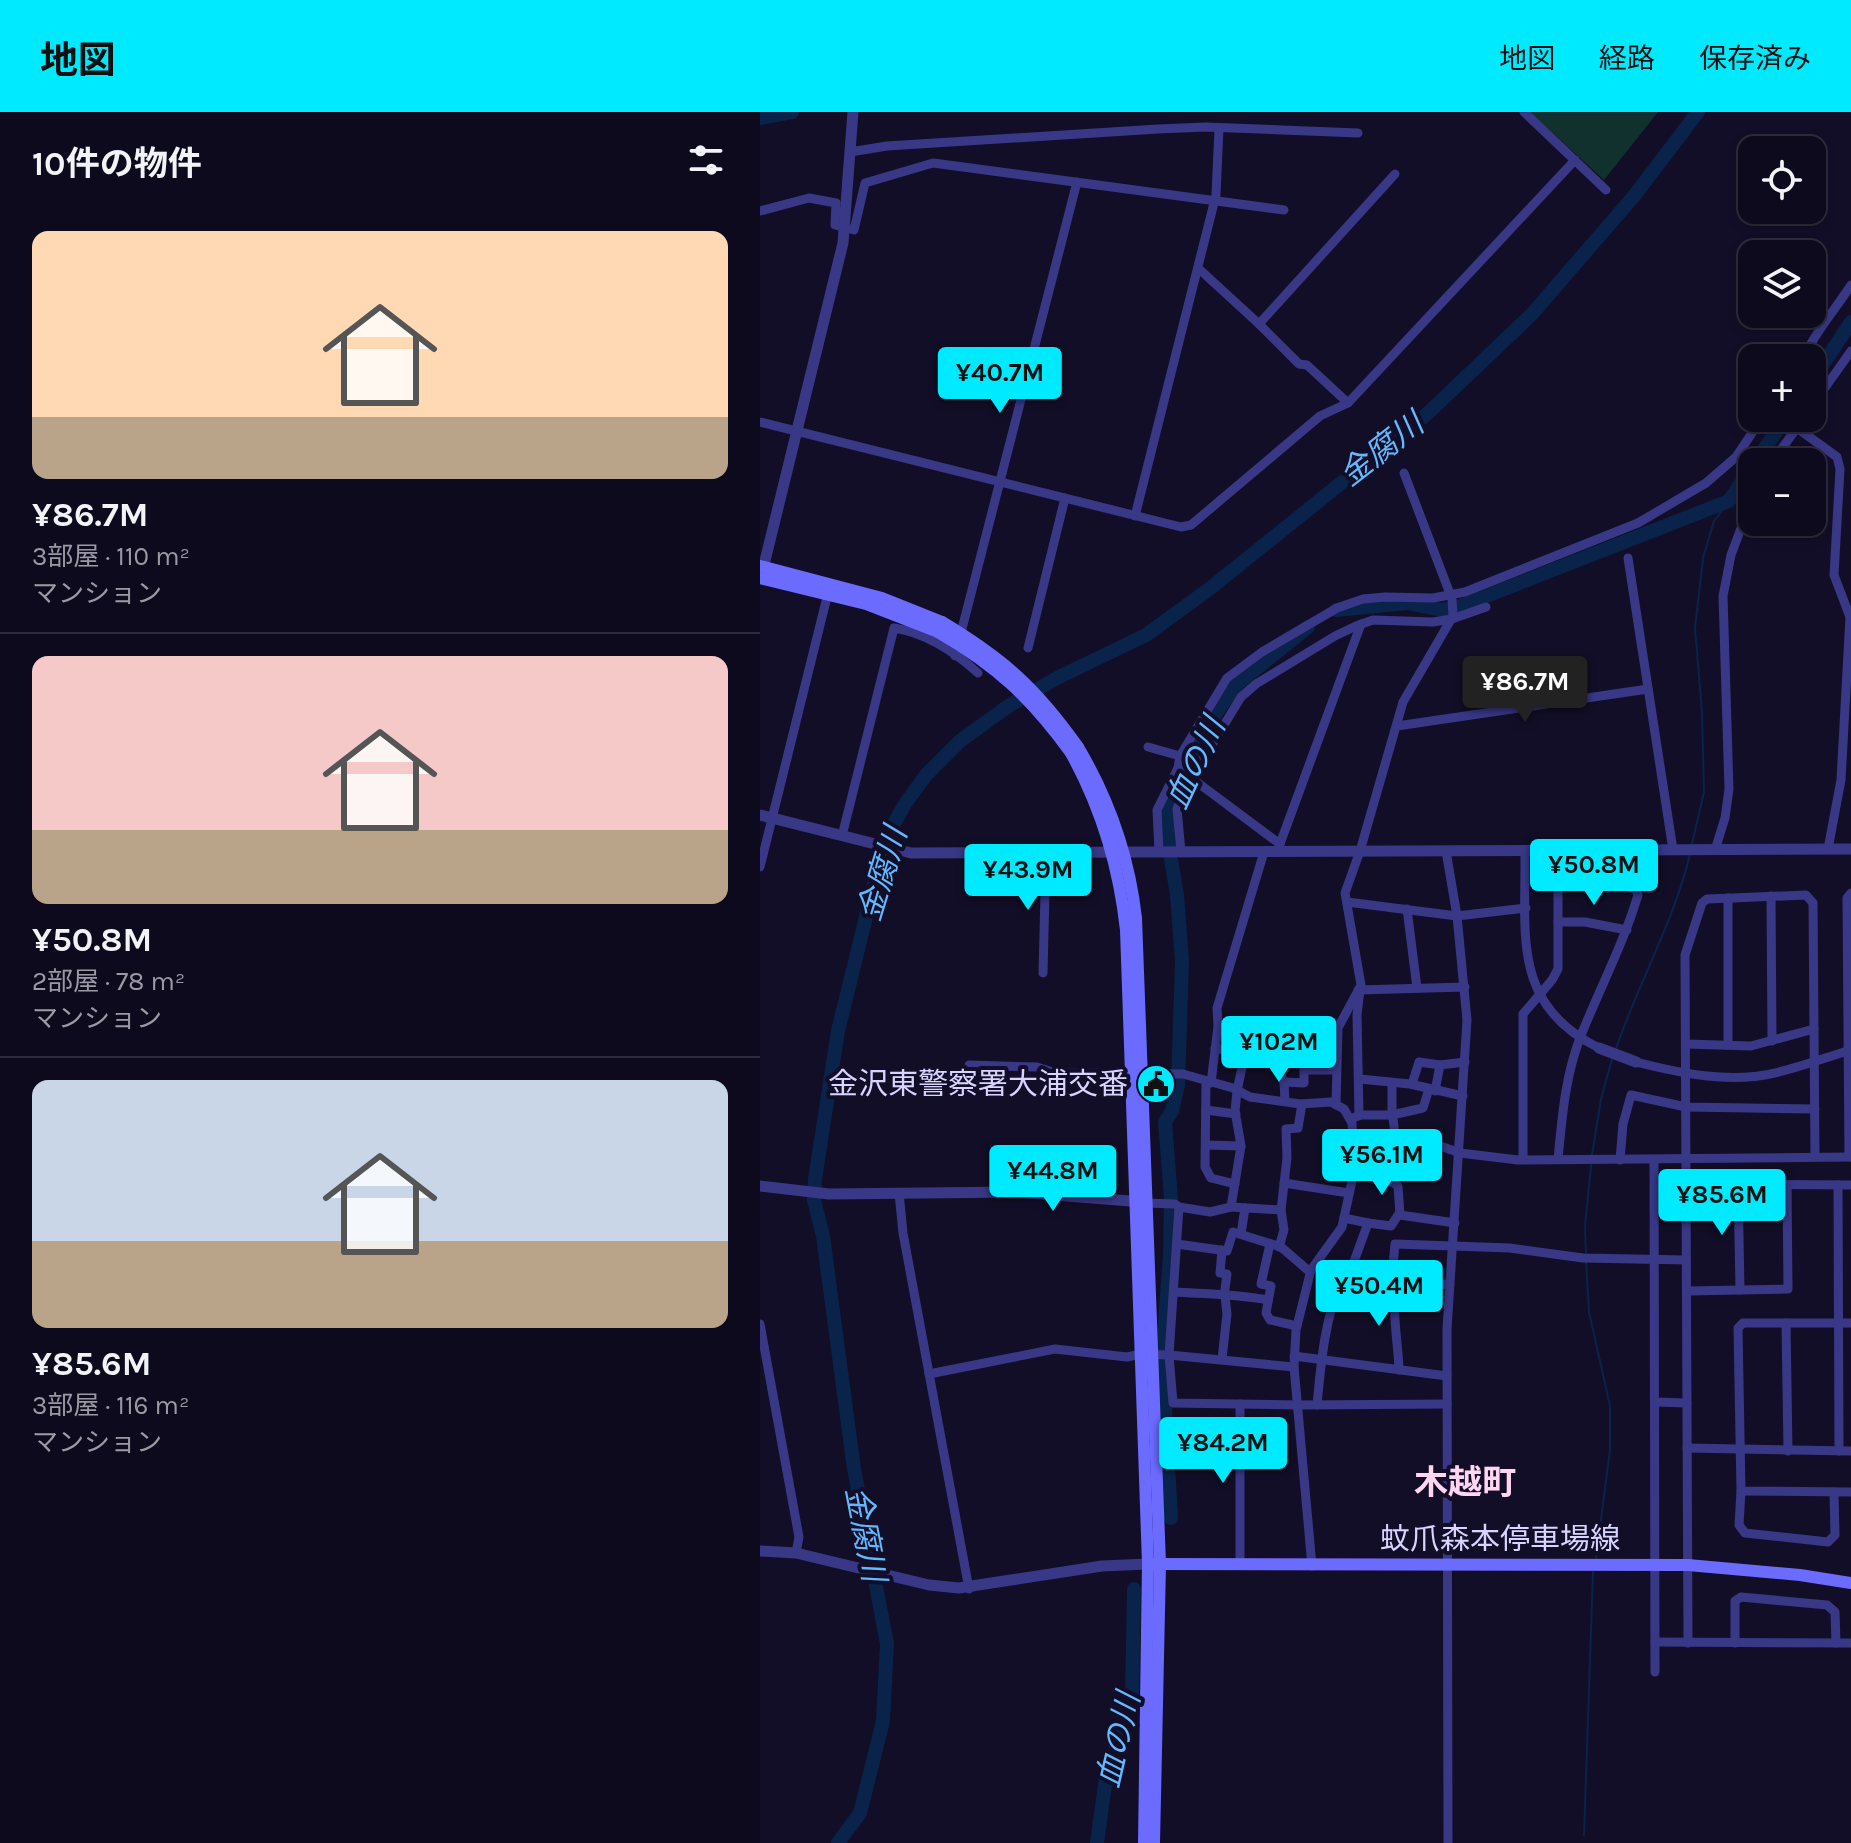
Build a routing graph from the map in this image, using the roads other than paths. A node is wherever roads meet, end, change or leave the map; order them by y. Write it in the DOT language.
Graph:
graph roads {
  1 [pos="853,112"];
  2 [pos="1524,112"];
  3 [pos="1219,128"];
  4 [pos="1358,133"];
  5 [pos="850,151"];
  6 [pos="1575,160"];
  7 [pos="1395,174"];
  8 [pos="1077,182"];
  9 [pos="1606,190"];
  10 [pos="1215,201"];
  11 [pos="1284,210"];
  12 [pos="760,211"];
  13 [pos="844,229"];
  14 [pos="1198,268"];
  15 [pos="1851,285"];
  16 [pos="1259,324"];
  17 [pos="1810,344"];
  18 [pos="1851,351"];
  19 [pos="1826,386"];
  20 [pos="1348,403"];
  21 [pos="760,422"];
  22 [pos="798,432"];
  23 [pos="1753,432"];
  24 [pos="1803,432"];
  25 [pos="1404,473"];
  26 [pos="1000,482"];
  27 [pos="1065,498"];
  28 [pos="1135,516"];
  29 [pos="1738,536"];
  30 [pos="1628,558"];
  31 [pos="761,574"];
  32 [pos="828,593"];
  33 [pos="1451,597"];
  34 [pos="1486,607"];
  35 [pos="1453,618"];
  36 [pos="1361,624"];
  37 [pos="940,627"];
  38 [pos="1028,648"];
  39 [pos="955,656"];
  40 [pos="978,673"];
  41 [pos="1648,689"];
  42 [pos="1397,726"];
  43 [pos="1148,747"];
  44 [pos="1180,756"];
  45 [pos="1178,768"];
  46 [pos="1193,777"];
  47 [pos="766,816"];
  48 [pos="842,836"];
  49 [pos="1274,849"];
  50 [pos="1828,849"];
  51 [pos="1851,849"];
  52 [pos="1678,850"];
  53 [pos="1715,850"];
  54 [pos="1360,851"];
  55 [pos="1446,851"];
  56 [pos="1525,851"];
  57 [pos="1159,852"];
  58 [pos="1181,852"];
  59 [pos="1046,853"];
  60 [pos="1120,854"];
  61 [pos="760,867"];
  62 [pos="1851,893"];
  63 [pos="1771,896"];
  64 [pos="1728,898"];
  65 [pos="1347,902"];
  66 [pos="1526,908"];
  67 [pos="1407,909"];
  68 [pos="1457,916"];
  69 [pos="1558,922"];
  70 [pos="1627,930"];
  71 [pos="1043,973"];
  72 [pos="1465,987"];
  73 [pos="1417,988"];
  74 [pos="1359,990"];
  75 [pos="1539,994"];
  76 [pos="1849,1016"];
  77 [pos="1814,1029"];
  78 [pos="1580,1039"];
  79 [pos="1772,1041"];
  80 [pos="1686,1044"];
  81 [pos="1728,1045"];
  82 [pos="1215,1048"];
  83 [pos="1599,1048"];
  84 [pos="1849,1050"];
  85 [pos="1250,1055"];
  86 [pos="1465,1062"];
  87 [pos="1636,1062"];
  88 [pos="1814,1062"];
  89 [pos="969,1065"];
  90 [pos="1440,1065"];
  91 [pos="1336,1070"];
  92 [pos="1136,1074"];
  93 [pos="1686,1075"];
  94 [pos="1360,1079"];
  95 [pos="1284,1082"];
  96 [pos="1209,1083"];
  97 [pos="1392,1083"];
  98 [pos="1412,1084"];
  99 [pos="1432,1090"];
  100 [pos="1237,1091"];
  101 [pos="1463,1096"];
  102 [pos="1285,1101"];
  103 [pos="1302,1104"];
  104 [pos="1336,1105"];
  105 [pos="1686,1107"];
  106 [pos="1850,1108"];
  107 [pos="1815,1109"];
  108 [pos="1206,1110"];
  109 [pos="1236,1114"];
  110 [pos="1392,1115"];
  111 [pos="1354,1117"];
  112 [pos="1396,1141"];
  113 [pos="1206,1145"];
  114 [pos="1241,1146"];
  115 [pos="1460,1153"];
  116 [pos="1815,1156"];
  117 [pos="1850,1157"];
  118 [pos="1523,1159"];
  119 [pos="1558,1159"];
  120 [pos="1620,1160"];
  121 [pos="1654,1160"];
  122 [pos="1686,1160"];
  123 [pos="1284,1183"];
  124 [pos="1235,1184"];
  125 [pos="1686,1184"];
  126 [pos="1738,1184"];
  127 [pos="1787,1185"];
  128 [pos="1838,1185"];
  129 [pos="1851,1185"];
  130 [pos="761,1188"];
  131 [pos="899,1193"];
  132 [pos="1349,1193"];
  133 [pos="1140,1202"];
  134 [pos="1174,1205"];
  135 [pos="1231,1207"];
  136 [pos="1245,1208"];
  137 [pos="1281,1210"];
  138 [pos="1400,1212"];
  139 [pos="1344,1218"];
  140 [pos="1368,1223"];
  141 [pos="1455,1223"];
  142 [pos="1391,1226"];
  143 [pos="1241,1234"];
  144 [pos="1177,1244"];
  145 [pos="1395,1244"];
  146 [pos="1274,1245"];
  147 [pos="1454,1246"];
  148 [pos="1222,1250"];
  149 [pos="1653,1260"];
  150 [pos="1686,1260"];
  151 [pos="1318,1261"];
  152 [pos="1310,1272"];
  153 [pos="1346,1277"];
  154 [pos="1450,1284"];
  155 [pos="1393,1286"];
  156 [pos="1740,1290"];
  157 [pos="1687,1291"];
  158 [pos="1174,1292"];
  159 [pos="1225,1296"];
  160 [pos="1268,1300"];
  161 [pos="1786,1323"];
  162 [pos="1838,1323"];
  163 [pos="1851,1323"];
  164 [pos="760,1324"];
  165 [pos="1297,1326"];
  166 [pos="1148,1354"];
  167 [pos="1169,1355"];
  168 [pos="1222,1359"];
  169 [pos="1321,1360"];
  170 [pos="1294,1362"];
  171 [pos="1399,1370"];
  172 [pos="929,1374"];
  173 [pos="1447,1376"];
  174 [pos="1655,1402"];
  175 [pos="1687,1403"];
  176 [pos="1240,1404"];
  177 [pos="1447,1404"];
  178 [pos="1298,1405"];
  179 [pos="1317,1405"];
  180 [pos="1687,1448"];
  181 [pos="1740,1450"];
  182 [pos="1788,1451"];
  183 [pos="1839,1451"];
  184 [pos="1851,1451"];
  185 [pos="1741,1491"];
  186 [pos="1834,1492"];
  187 [pos="1851,1492"];
  188 [pos="760,1551"];
  189 [pos="796,1553"];
  190 [pos="1154,1564"];
  191 [pos="1655,1564"];
  192 [pos="1240,1565"];
  193 [pos="1688,1565"];
  194 [pos="1312,1566"];
  195 [pos="1447,1566"];
  196 [pos="1851,1583"];
  197 [pos="969,1589"];
  198 [pos="1655,1642"];
  199 [pos="1688,1643"];
  200 [pos="1735,1643"];
  201 [pos="1836,1643"];
  202 [pos="1851,1643"];
  203 [pos="1655,1672"];
  204 [pos="1144,1843"];
  205 [pos="1154,1843"];
  206 [pos="1448,1843"];
  1 -- 5 [label="street"];
  2 -- 6 [label="street"];
  3 -- 4 [label="street"];
  3 -- 5 [label="street"];
  3 -- 10 [label="street"];
  5 -- 13 [label="street"];
  6 -- 9 [label="street"];
  6 -- 20 [label="street"];
  7 -- 16 [label="street"];
  8 -- 10 [label="street"];
  8 -- 13 [label="street"];
  8 -- 26 [label="street"];
  10 -- 11 [label="street"];
  10 -- 14 [label="street"];
  12 -- 13 [label="street"];
  13 -- 22 [label="street"];
  14 -- 16 [label="street"];
  14 -- 28 [label="street"];
  15 -- 17 [label="street"];
  16 -- 20 [label="street"];
  18 -- 19 [label="street"];
  20 -- 28 [label="street"];
  21 -- 22 [label="street"];
  22 -- 26 [label="street"];
  22 -- 31 [label="street"];
  23 -- 33 [label="street"];
  24 -- 50 [label="street"];
  25 -- 33 [label="street"];
  26 -- 27 [label="street"];
  26 -- 39 [label="street"];
  27 -- 28 [label="street"];
  27 -- 38 [label="street"];
  29 -- 53 [label="street"];
  30 -- 41 [label="street"];
  31 -- 32 [label="main road"];
  31 -- 37 [label="main road"];
  32 -- 37 [label="main road"];
  32 -- 47 [label="street"];
  33 -- 35 [label="street"];
  33 -- 44 [label="street"];
  34 -- 35 [label="street"];
  35 -- 36 [label="street"];
  35 -- 42 [label="street"];
  36 -- 46 [label="street"];
  36 -- 49 [label="street"];
  37 -- 60 [label="main road, bridge"];
  39 -- 40 [label="street"];
  39 -- 48 [label="street"];
  41 -- 42 [label="street"];
  41 -- 52 [label="street"];
  42 -- 54 [label="street"];
  43 -- 44 [label="street"];
  44 -- 45 [label="street"];
  45 -- 46 [label="street"];
  45 -- 57 [label="street"];
  46 -- 49 [label="street"];
  46 -- 58 [label="street"];
  47 -- 48 [label="street"];
  47 -- 61 [label="street"];
  48 -- 59 [label="street"];
  49 -- 54 [label="street"];
  49 -- 58 [label="street"];
  49 -- 82 [label="street"];
  50 -- 51 [label="street"];
  50 -- 53 [label="street"];
  52 -- 53 [label="street"];
  52 -- 56 [label="street"];
  54 -- 55 [label="street"];
  54 -- 65 [label="street"];
  55 -- 56 [label="street"];
  55 -- 68 [label="street"];
  56 -- 66 [label="street"];
  57 -- 58 [label="street"];
  57 -- 60 [label="street"];
  59 -- 60 [label="street"];
  59 -- 71 [label="street"];
  60 -- 92 [label="main road"];
  62 -- 76 [label="street"];
  63 -- 64 [label="street"];
  63 -- 77 [label="street"];
  63 -- 79 [label="street"];
  64 -- 80 [label="street"];
  64 -- 81 [label="street"];
  65 -- 67 [label="street"];
  65 -- 74 [label="street"];
  66 -- 68 [label="street"];
  66 -- 75 [label="street"];
  67 -- 68 [label="street"];
  67 -- 73 [label="street"];
  68 -- 72 [label="street"];
  69 -- 70 [label="street"];
  69 -- 70 [label="street"];
  69 -- 75 [label="street"];
  70 -- 78 [label="street"];
  72 -- 73 [label="street"];
  72 -- 86 [label="street"];
  73 -- 74 [label="street"];
  74 -- 91 [label="street"];
  74 -- 94 [label="street"];
  75 -- 78 [label="street"];
  75 -- 118 [label="street"];
  76 -- 84 [label="street"];
  77 -- 79 [label="street"];
  77 -- 88 [label="street"];
  78 -- 83 [label="street"];
  78 -- 119 [label="street"];
  79 -- 81 [label="street"];
  80 -- 81 [label="street"];
  80 -- 93 [label="street"];
  82 -- 85 [label="street"];
  82 -- 96 [label="street"];
  83 -- 87 [label="street"];
  84 -- 88 [label="street"];
  84 -- 106 [label="street"];
  85 -- 95 [label="street"];
  85 -- 100 [label="street"];
  86 -- 90 [label="street"];
  86 -- 101 [label="street"];
  87 -- 93 [label="street"];
  88 -- 93 [label="street"];
  88 -- 107 [label="street"];
  89 -- 92 [label="street"];
  90 -- 98 [label="street"];
  90 -- 99 [label="street"];
  91 -- 95 [label="street"];
  91 -- 104 [label="street"];
  92 -- 96 [label="street"];
  92 -- 133 [label="main road"];
  93 -- 105 [label="street"];
  94 -- 97 [label="street"];
  94 -- 111 [label="street"];
  95 -- 102 [label="street"];
  96 -- 100 [label="street"];
  96 -- 108 [label="street"];
  97 -- 98 [label="street"];
  97 -- 110 [label="street"];
  98 -- 99 [label="street"];
  99 -- 101 [label="street"];
  99 -- 110 [label="street"];
  100 -- 102 [label="street"];
  100 -- 109 [label="street"];
  101 -- 115 [label="street"];
  102 -- 103 [label="street"];
  103 -- 104 [label="street"];
  103 -- 123 [label="street"];
  104 -- 111 [label="street"];
  105 -- 107 [label="street"];
  105 -- 120 [label="street"];
  105 -- 122 [label="street"];
  106 -- 117 [label="street"];
  107 -- 116 [label="street"];
  108 -- 109 [label="street"];
  108 -- 113 [label="street"];
  109 -- 114 [label="street"];
  110 -- 111 [label="street"];
  110 -- 112 [label="street"];
  111 -- 132 [label="street"];
  112 -- 115 [label="street"];
  112 -- 138 [label="street"];
  113 -- 114 [label="street"];
  113 -- 124 [label="street"];
  114 -- 124 [label="street"];
  115 -- 118 [label="street"];
  115 -- 141 [label="street"];
  116 -- 117 [label="street"];
  116 -- 122 [label="street"];
  118 -- 119 [label="street"];
  119 -- 120 [label="street"];
  120 -- 121 [label="street"];
  121 -- 122 [label="street"];
  121 -- 149 [label="street"];
  122 -- 125 [label="street"];
  123 -- 132 [label="street"];
  123 -- 137 [label="street"];
  124 -- 135 [label="street"];
  125 -- 126 [label="street"];
  125 -- 150 [label="street"];
  126 -- 127 [label="street"];
  126 -- 156 [label="street"];
  127 -- 128 [label="street"];
  127 -- 156 [label="street"];
  128 -- 129 [label="street"];
  128 -- 162 [label="street"];
  130 -- 131 [label="street"];
  131 -- 133 [label="street"];
  131 -- 172 [label="street"];
  132 -- 139 [label="street"];
  133 -- 134 [label="street"];
  133 -- 166 [label="main road"];
  134 -- 135 [label="street"];
  134 -- 144 [label="street"];
  135 -- 136 [label="street"];
  136 -- 137 [label="street"];
  136 -- 143 [label="street"];
  137 -- 146 [label="street"];
  138 -- 141 [label="street"];
  138 -- 142 [label="street"];
  139 -- 140 [label="street"];
  139 -- 151 [label="street"];
  140 -- 142 [label="street"];
  140 -- 153 [label="street"];
  141 -- 147 [label="street"];
  142 -- 145 [label="street"];
  143 -- 146 [label="street"];
  143 -- 148 [label="street"];
  144 -- 148 [label="street"];
  144 -- 158 [label="street"];
  145 -- 147 [label="street"];
  145 -- 155 [label="street"];
  146 -- 152 [label="street"];
  146 -- 160 [label="street"];
  147 -- 149 [label="street"];
  147 -- 154 [label="street"];
  148 -- 159 [label="street"];
  149 -- 150 [label="street"];
  149 -- 174 [label="street"];
  150 -- 157 [label="street"];
  151 -- 152 [label="street"];
  151 -- 153 [label="street"];
  152 -- 165 [label="street"];
  153 -- 155 [label="street"];
  153 -- 169 [label="street"];
  154 -- 155 [label="street"];
  154 -- 173 [label="street"];
  155 -- 171 [label="street"];
  156 -- 157 [label="street"];
  157 -- 175 [label="street"];
  158 -- 159 [label="street"];
  158 -- 167 [label="street"];
  159 -- 160 [label="street"];
  159 -- 168 [label="street"];
  160 -- 165 [label="street"];
  161 -- 162 [label="street"];
  161 -- 181 [label="street"];
  161 -- 182 [label="street"];
  162 -- 163 [label="street"];
  162 -- 183 [label="street"];
  164 -- 189 [label="street"];
  165 -- 170 [label="street"];
  166 -- 167 [label="street"];
  166 -- 172 [label="street"];
  166 -- 190 [label="main road"];
  167 -- 168 [label="street"];
  167 -- 176 [label="street"];
  168 -- 170 [label="street"];
  169 -- 170 [label="street"];
  169 -- 171 [label="street"];
  169 -- 179 [label="street"];
  170 -- 178 [label="street"];
  171 -- 173 [label="street"];
  172 -- 197 [label="street"];
  173 -- 177 [label="street"];
  174 -- 175 [label="street"];
  174 -- 191 [label="street"];
  175 -- 180 [label="street"];
  176 -- 178 [label="street"];
  176 -- 192 [label="street"];
  177 -- 179 [label="street"];
  177 -- 195 [label="street"];
  178 -- 179 [label="street"];
  178 -- 194 [label="street"];
  180 -- 181 [label="street"];
  180 -- 193 [label="street"];
  181 -- 182 [label="street"];
  181 -- 185 [label="street"];
  182 -- 183 [label="street"];
  183 -- 184 [label="street"];
  185 -- 186 [label="street"];
  185 -- 186 [label="street"];
  186 -- 187 [label="street"];
  188 -- 189 [label="street"];
  189 -- 197 [label="street"];
  190 -- 192 [label="main road, 蚊爪森本停車場線"];
  190 -- 197 [label="street"];
  190 -- 204 [label="main road"];
  190 -- 205 [label="main road"];
  191 -- 193 [label="main road, 蚊爪森本停車場線"];
  191 -- 195 [label="main road, 蚊爪森本停車場線"];
  191 -- 198 [label="street"];
  192 -- 194 [label="main road, 蚊爪森本停車場線"];
  193 -- 196 [label="main road, 蚊爪森本停車場線"];
  193 -- 199 [label="street"];
  194 -- 195 [label="main road, 蚊爪森本停車場線"];
  195 -- 206 [label="street"];
  198 -- 199 [label="street"];
  198 -- 203 [label="street"];
  199 -- 200 [label="street"];
  200 -- 201 [label="street"];
  200 -- 201 [label="street"];
  201 -- 202 [label="street"];
}
